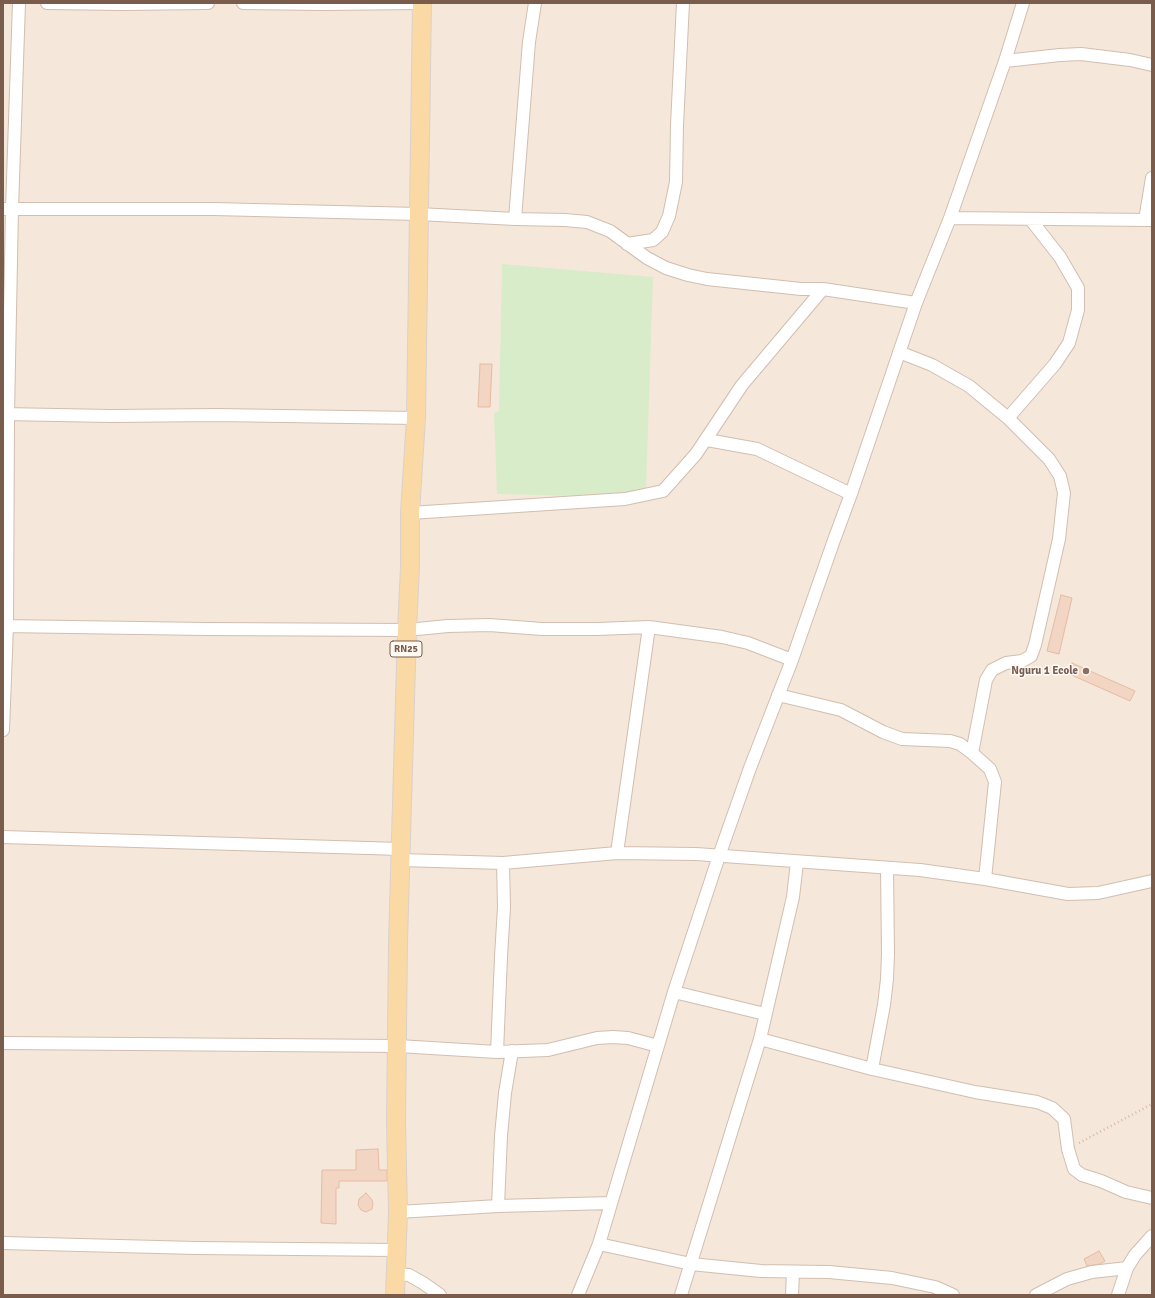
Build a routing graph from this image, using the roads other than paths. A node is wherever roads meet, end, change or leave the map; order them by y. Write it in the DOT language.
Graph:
graph roads {
  1 [pos="19,3"];
  2 [pos="46,3"];
  3 [pos="208,3"];
  4 [pos="243,3"];
  5 [pos="422,3"];
  6 [pos="535,3"];
  7 [pos="683,3"];
  8 [pos="1023,3"];
  9 [pos="1005,61"];
  10 [pos="1152,65"];
  11 [pos="1152,178"];
  12 [pos="8,209"];
  13 [pos="418,214"];
  14 [pos="950,218"];
  15 [pos="515,219"];
  16 [pos="1032,220"];
  17 [pos="1148,220"];
  18 [pos="627,244"];
  19 [pos="823,289"];
  20 [pos="916,303"];
  21 [pos="899,352"];
  22 [pos="6,414"];
  23 [pos="416,418"];
  24 [pos="1008,418"];
  25 [pos="707,440"];
  26 [pos="851,494"];
  27 [pos="410,513"];
  28 [pos="5,626"];
  29 [pos="650,627"];
  30 [pos="407,630"];
  31 [pos="792,660"];
  32 [pos="778,695"];
  33 [pos="3,730"];
  34 [pos="972,753"];
  35 [pos="3,837"];
  36 [pos="617,853"];
  37 [pos="401,854"];
  38 [pos="719,856"];
  39 [pos="797,862"];
  40 [pos="504,863"];
  41 [pos="887,868"];
  42 [pos="985,878"];
  43 [pos="1152,881"];
  44 [pos="674,992"];
  45 [pos="766,1014"];
  46 [pos="760,1039"];
  47 [pos="3,1043"];
  48 [pos="398,1046"];
  49 [pos="658,1046"];
  50 [pos="512,1051"];
  51 [pos="497,1052"];
  52 [pos="872,1069"];
  53 [pos="1152,1198"];
  54 [pos="611,1203"];
  55 [pos="498,1206"];
  56 [pos="398,1212"];
  57 [pos="1152,1236"];
  58 [pos="3,1243"];
  59 [pos="599,1244"];
  60 [pos="396,1250"];
  61 [pos="691,1264"];
  62 [pos="1127,1268"];
  63 [pos="792,1272"];
  64 [pos="396,1274"];
  65 [pos="395,1295"];
  66 [pos="440,1295"];
  67 [pos="578,1295"];
  68 [pos="681,1295"];
  69 [pos="792,1295"];
  70 [pos="953,1295"];
  71 [pos="1036,1295"];
  72 [pos="1118,1295"];
  1 -- 12 [label="street"];
  2 -- 3 [label="street"];
  4 -- 5 [label="street"];
  5 -- 13 [label="main road, RN25"];
  6 -- 15 [label="street"];
  7 -- 18 [label="street"];
  8 -- 9 [label="street"];
  9 -- 10 [label="street"];
  9 -- 14 [label="street"];
  11 -- 17 [label="street"];
  12 -- 13 [label="street"];
  12 -- 22 [label="street"];
  13 -- 15 [label="street"];
  13 -- 23 [label="main road, RN25"];
  14 -- 16 [label="street"];
  14 -- 20 [label="street"];
  15 -- 18 [label="street"];
  16 -- 17 [label="street"];
  16 -- 24 [label="street"];
  18 -- 19 [label="street"];
  19 -- 20 [label="street"];
  19 -- 25 [label="street"];
  20 -- 21 [label="street"];
  21 -- 24 [label="street"];
  21 -- 26 [label="street"];
  22 -- 23 [label="street"];
  22 -- 28 [label="street"];
  23 -- 27 [label="main road, RN25"];
  24 -- 34 [label="street"];
  25 -- 26 [label="street"];
  25 -- 27 [label="street"];
  26 -- 31 [label="street"];
  27 -- 30 [label="main road, RN25"];
  28 -- 30 [label="street"];
  28 -- 33 [label="street"];
  29 -- 30 [label="street"];
  29 -- 31 [label="street"];
  29 -- 36 [label="street"];
  30 -- 37 [label="main road, RN25"];
  31 -- 32 [label="street"];
  32 -- 34 [label="street"];
  32 -- 38 [label="street"];
  34 -- 42 [label="street"];
  35 -- 37 [label="street"];
  36 -- 38 [label="street"];
  36 -- 40 [label="street"];
  37 -- 40 [label="street"];
  37 -- 48 [label="main road, RN25"];
  38 -- 39 [label="street"];
  38 -- 44 [label="street"];
  39 -- 41 [label="street"];
  39 -- 45 [label="street"];
  40 -- 51 [label="street"];
  41 -- 42 [label="street"];
  41 -- 52 [label="street"];
  42 -- 43 [label="street"];
  44 -- 45 [label="street"];
  44 -- 49 [label="street"];
  45 -- 46 [label="street"];
  46 -- 52 [label="street"];
  46 -- 61 [label="street"];
  47 -- 48 [label="street"];
  48 -- 51 [label="street"];
  48 -- 56 [label="main road, RN25"];
  49 -- 50 [label="street"];
  49 -- 54 [label="street"];
  50 -- 51 [label="street"];
  50 -- 55 [label="street"];
  52 -- 53 [label="street"];
  54 -- 55 [label="street"];
  54 -- 59 [label="street"];
  55 -- 56 [label="street"];
  56 -- 60 [label="main road, RN25"];
  57 -- 62 [label="street"];
  58 -- 60 [label="street"];
  59 -- 61 [label="street"];
  59 -- 67 [label="street"];
  60 -- 64 [label="main road, RN25"];
  61 -- 63 [label="street"];
  61 -- 68 [label="street"];
  62 -- 71 [label="street"];
  62 -- 72 [label="street"];
  63 -- 69 [label="street"];
  63 -- 70 [label="street"];
  64 -- 65 [label="main road, RN25"];
  64 -- 66 [label="street"];
}
